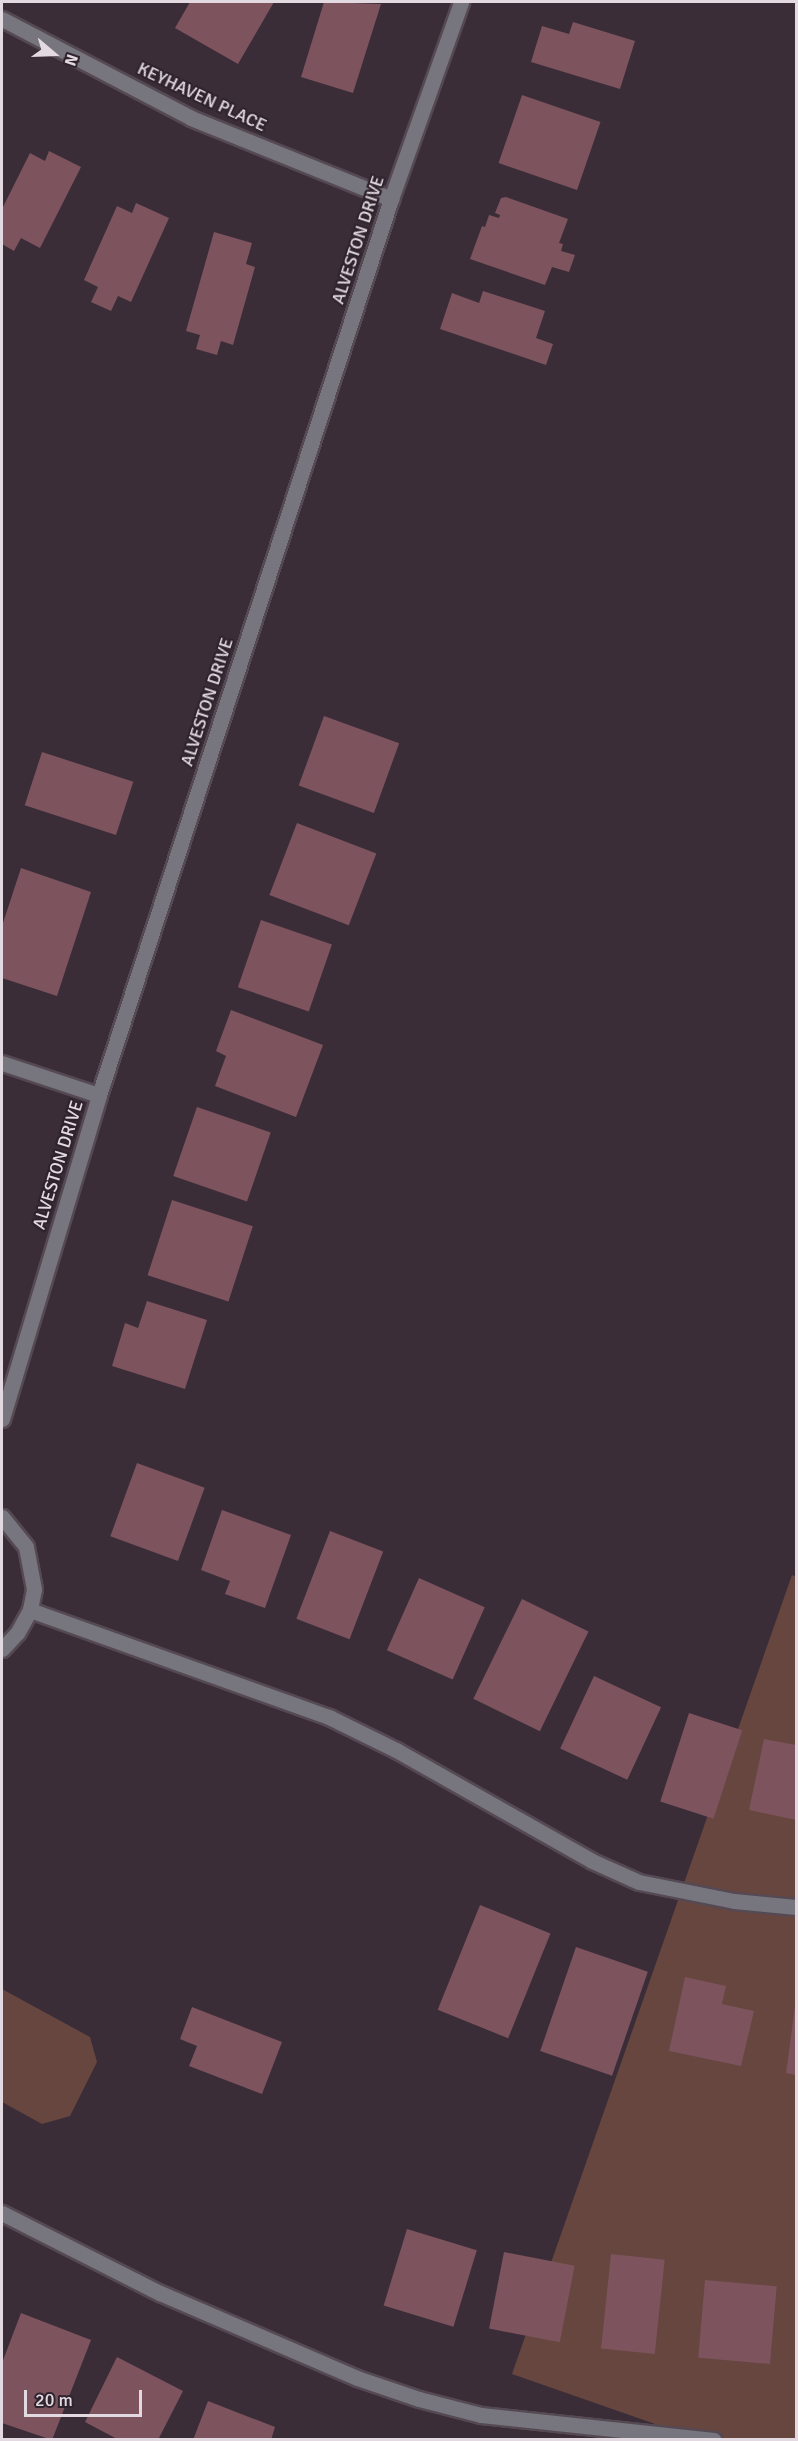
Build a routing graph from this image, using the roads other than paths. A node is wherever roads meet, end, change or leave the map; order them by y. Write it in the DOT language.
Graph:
graph roads {
  1 [pos="462,2"];
  2 [pos="2,20"];
  3 [pos="391,199"];
  4 [pos="2,1063"];
  5 [pos="99,1095"];
  6 [pos="2,1419"];
  7 [pos="2,1517"];
  8 [pos="30,1610"];
  9 [pos="2,1649"];
  10 [pos="796,1907"];
  11 [pos="2,2213"];
  12 [pos="714,2439"];
  1 -- 3 [label="street, ALVESTON DRIVE"];
  2 -- 3 [label="street, KEYHAVEN PLACE"];
  3 -- 5 [label="street, ALVESTON DRIVE"];
  4 -- 5 [label="street"];
  5 -- 6 [label="street, ALVESTON DRIVE"];
  7 -- 8 [label="street"];
  8 -- 9 [label="street"];
  8 -- 10 [label="street"];
  11 -- 12 [label="street"];
}
